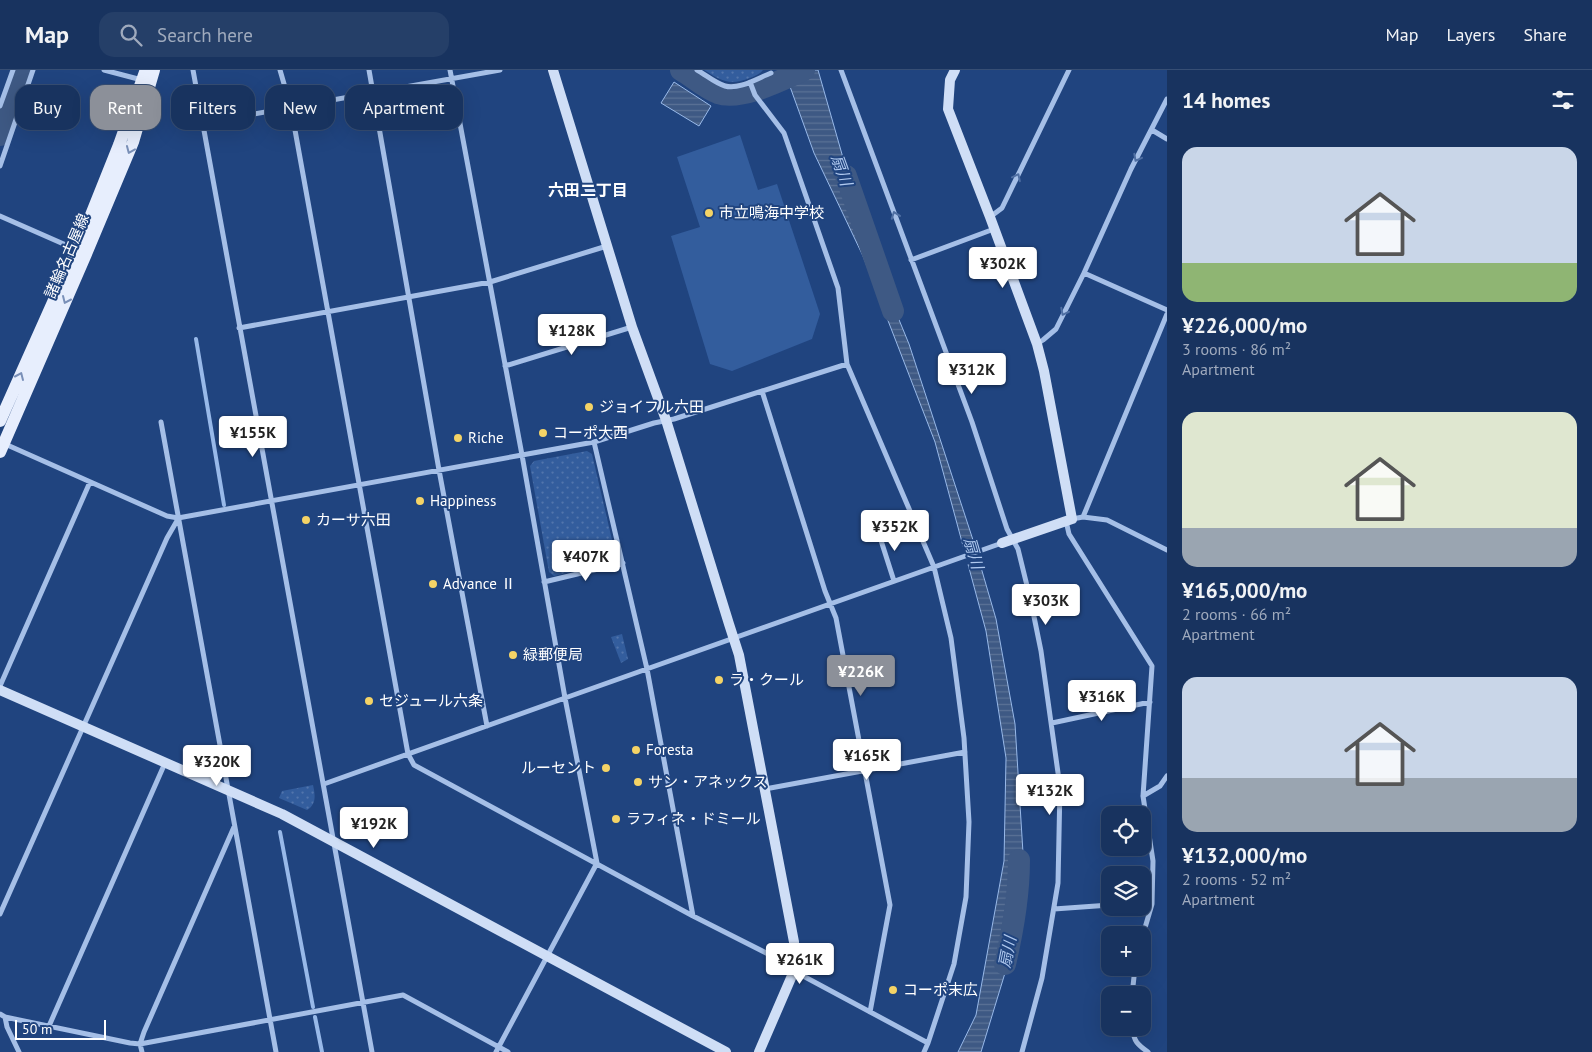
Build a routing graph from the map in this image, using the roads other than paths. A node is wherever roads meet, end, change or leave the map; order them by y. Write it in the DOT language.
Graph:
graph roads {
  1 [pos="13,70"];
  2 [pos="33,70"];
  3 [pos="104,70"];
  4 [pos="193,70"];
  5 [pos="280,70"];
  6 [pos="369,70"];
  7 [pos="450,70"];
  8 [pos="500,70"];
  9 [pos="553,70"];
  10 [pos="698,70"];
  11 [pos="841,70"];
  12 [pos="955,70"];
  13 [pos="1069,70"];
  14 [pos="771,73"];
  15 [pos="148,76"];
  16 [pos="453,78"];
  17 [pos="750,83"];
  18 [pos="196,85"];
  19 [pos="284,85"];
  20 [pos="371,85"];
  21 [pos="415,85"];
  22 [pos="1167,99"];
  23 [pos="0,106"];
  24 [pos="205,130"];
  25 [pos="295,130"];
  26 [pos="379,130"];
  27 [pos="1152,130"];
  28 [pos="1167,139"];
  29 [pos="0,166"];
  30 [pos="0,216"];
  31 [pos="990,217"];
  32 [pos="994,229"];
  33 [pos="607,246"];
  34 [pos="81,252"];
  35 [pos="912,260"];
  36 [pos="1084,273"];
  37 [pos="490,282"];
  38 [pos="408,296"];
  39 [pos="1167,310"];
  40 [pos="327,311"];
  41 [pos="1167,314"];
  42 [pos="632,327"];
  43 [pos="239,328"];
  44 [pos="1036,344"];
  45 [pos="847,364"];
  46 [pos="506,366"];
  47 [pos="762,391"];
  48 [pos="666,420"];
  49 [pos="0,421"];
  50 [pos="161,422"];
  51 [pos="594,442"];
  52 [pos="2,448"];
  53 [pos="522,455"];
  54 [pos="439,470"];
  55 [pos="90,482"];
  56 [pos="359,484"];
  57 [pos="271,500"];
  58 [pos="178,518"];
  59 [pos="1074,519"];
  60 [pos="877,528"];
  61 [pos="1012,539"];
  62 [pos="1002,543"];
  63 [pos="1167,550"];
  64 [pos="623,564"];
  65 [pos="934,567"];
  66 [pos="894,581"];
  67 [pos="544,582"];
  68 [pos="830,604"];
  69 [pos="734,638"];
  70 [pos="647,669"];
  71 [pos="0,688"];
  72 [pos="565,698"];
  73 [pos="1150,702"];
  74 [pos="1052,723"];
  75 [pos="84,726"];
  76 [pos="487,726"];
  77 [pos="965,752"];
  78 [pos="408,754"];
  79 [pos="165,762"];
  80 [pos="865,771"];
  81 [pos="1167,776"];
  82 [pos="324,784"];
  83 [pos="765,789"];
  84 [pos="228,790"];
  85 [pos="1143,796"];
  86 [pos="234,827"];
  87 [pos="333,842"];
  88 [pos="597,863"];
  89 [pos="1152,904"];
  90 [pos="1101,906"];
  91 [pos="1054,909"];
  92 [pos="0,914"];
  93 [pos="693,916"];
  94 [pos="1146,926"];
  95 [pos="548,956"];
  96 [pos="794,970"];
  97 [pos="363,1003"];
  98 [pos="870,1012"];
  99 [pos="2,1015"];
  100 [pos="270,1020"];
  101 [pos="49,1026"];
  102 [pos="1133,1036"];
  103 [pos="928,1043"];
  104 [pos="140,1044"];
  105 [pos="497,1049"];
  106 [pos="19,1052"];
  107 [pos="142,1052"];
  108 [pos="276,1052"];
  109 [pos="372,1052"];
  110 [pos="508,1052"];
  111 [pos="726,1052"];
  112 [pos="759,1052"];
  113 [pos="924,1052"];
  114 [pos="1022,1052"];
  115 [pos="1148,1052"];
  1 -- 23 [label="street"];
  2 -- 29 [label="street"];
  3 -- 15 [label="street"];
  4 -- 18 [label="street"];
  5 -- 19 [label="street"];
  6 -- 20 [label="street"];
  7 -- 16 [label="street"];
  8 -- 16 [label="street"];
  9 -- 33 [label="street"];
  10 -- 17 [label="street"];
  35 -- 11 [label="street, one-way"];
  12 -- 31 [label="street"];
  31 -- 13 [label="street, one-way"];
  14 -- 17 [label="street"];
  15 -- 34 [label="main road, 諸輪名古屋線"];
  16 -- 21 [label="street"];
  16 -- 37 [label="street"];
  17 -- 45 [label="street"];
  22 -- 27 [label="street"];
  24 -- 43 [label="street"];
  25 -- 40 [label="street"];
  26 -- 38 [label="street"];
  27 -- 28 [label="street"];
  27 -- 36 [label="street, one-way"];
  30 -- 34 [label="street"];
  31 -- 32 [label="street"];
  32 -- 35 [label="street"];
  32 -- 44 [label="street"];
  33 -- 37 [label="street"];
  33 -- 42 [label="street"];
  49 -- 34 [label="main road, 諸輪名古屋線, one-way"];
  34 -- 52 [label="main road, 諸輪名古屋線, one-way"];
  35 -- 61 [label="street"];
  36 -- 39 [label="street"];
  36 -- 44 [label="street, one-way"];
  37 -- 38 [label="street"];
  37 -- 46 [label="street"];
  38 -- 40 [label="street"];
  38 -- 54 [label="street"];
  40 -- 43 [label="street"];
  40 -- 56 [label="street"];
  41 -- 59 [label="street"];
  42 -- 46 [label="street"];
  42 -- 48 [label="street"];
  43 -- 57 [label="street"];
  44 -- 59 [label="street"];
  45 -- 47 [label="street"];
  45 -- 65 [label="street"];
  46 -- 53 [label="street"];
  47 -- 48 [label="street"];
  47 -- 68 [label="street"];
  48 -- 51 [label="street"];
  48 -- 69 [label="street"];
  50 -- 58 [label="street"];
  51 -- 53 [label="street"];
  51 -- 64 [label="street"];
  52 -- 55 [label="street"];
  53 -- 54 [label="street"];
  53 -- 67 [label="street"];
  54 -- 56 [label="street"];
  54 -- 76 [label="street"];
  55 -- 58 [label="street"];
  55 -- 71 [label="street"];
  56 -- 57 [label="street"];
  56 -- 78 [label="street"];
  57 -- 58 [label="street"];
  57 -- 82 [label="street"];
  58 -- 75 [label="street"];
  58 -- 84 [label="street"];
  59 -- 61 [label="street"];
  59 -- 63 [label="street"];
  59 -- 73 [label="street"];
  60 -- 66 [label="street"];
  61 -- 62 [label="street"];
  61 -- 74 [label="street"];
  62 -- 65 [label="street"];
  64 -- 67 [label="street"];
  64 -- 70 [label="street"];
  65 -- 66 [label="street"];
  65 -- 77 [label="street"];
  66 -- 68 [label="street"];
  67 -- 72 [label="street"];
  68 -- 69 [label="street"];
  68 -- 80 [label="street"];
  69 -- 70 [label="street"];
  69 -- 83 [label="street"];
  70 -- 72 [label="street"];
  70 -- 93 [label="street"];
  71 -- 75 [label="street"];
  72 -- 76 [label="street"];
  72 -- 88 [label="street"];
  73 -- 74 [label="street"];
  73 -- 85 [label="street"];
  74 -- 91 [label="street"];
  75 -- 79 [label="street"];
  75 -- 92 [label="street"];
  76 -- 78 [label="street"];
  77 -- 80 [label="street"];
  77 -- 103 [label="street"];
  78 -- 82 [label="street"];
  78 -- 88 [label="street"];
  79 -- 84 [label="street"];
  79 -- 101 [label="street"];
  80 -- 83 [label="street"];
  80 -- 98 [label="street"];
  81 -- 85 [label="street"];
  82 -- 87 [label="street"];
  83 -- 96 [label="street"];
  84 -- 86 [label="street"];
  84 -- 87 [label="street"];
  85 -- 89 [label="street"];
  86 -- 100 [label="street"];
  86 -- 104 [label="street"];
  87 -- 95 [label="street"];
  87 -- 97 [label="street"];
  88 -- 93 [label="street"];
  88 -- 95 [label="street"];
  89 -- 94 [label="street"];
  90 -- 91 [label="street"];
  91 -- 114 [label="street"];
  93 -- 96 [label="street"];
  95 -- 105 [label="street"];
  95 -- 111 [label="street"];
  96 -- 98 [label="street"];
  96 -- 112 [label="street"];
  97 -- 100 [label="street"];
  97 -- 105 [label="street"];
  97 -- 109 [label="street"];
  98 -- 103 [label="street"];
  99 -- 101 [label="street"];
  99 -- 106 [label="street"];
  100 -- 104 [label="street"];
  100 -- 108 [label="street"];
  101 -- 104 [label="street"];
  102 -- 115 [label="street"];
  103 -- 113 [label="street"];
  104 -- 107 [label="street"];
  105 -- 110 [label="street"];
}
